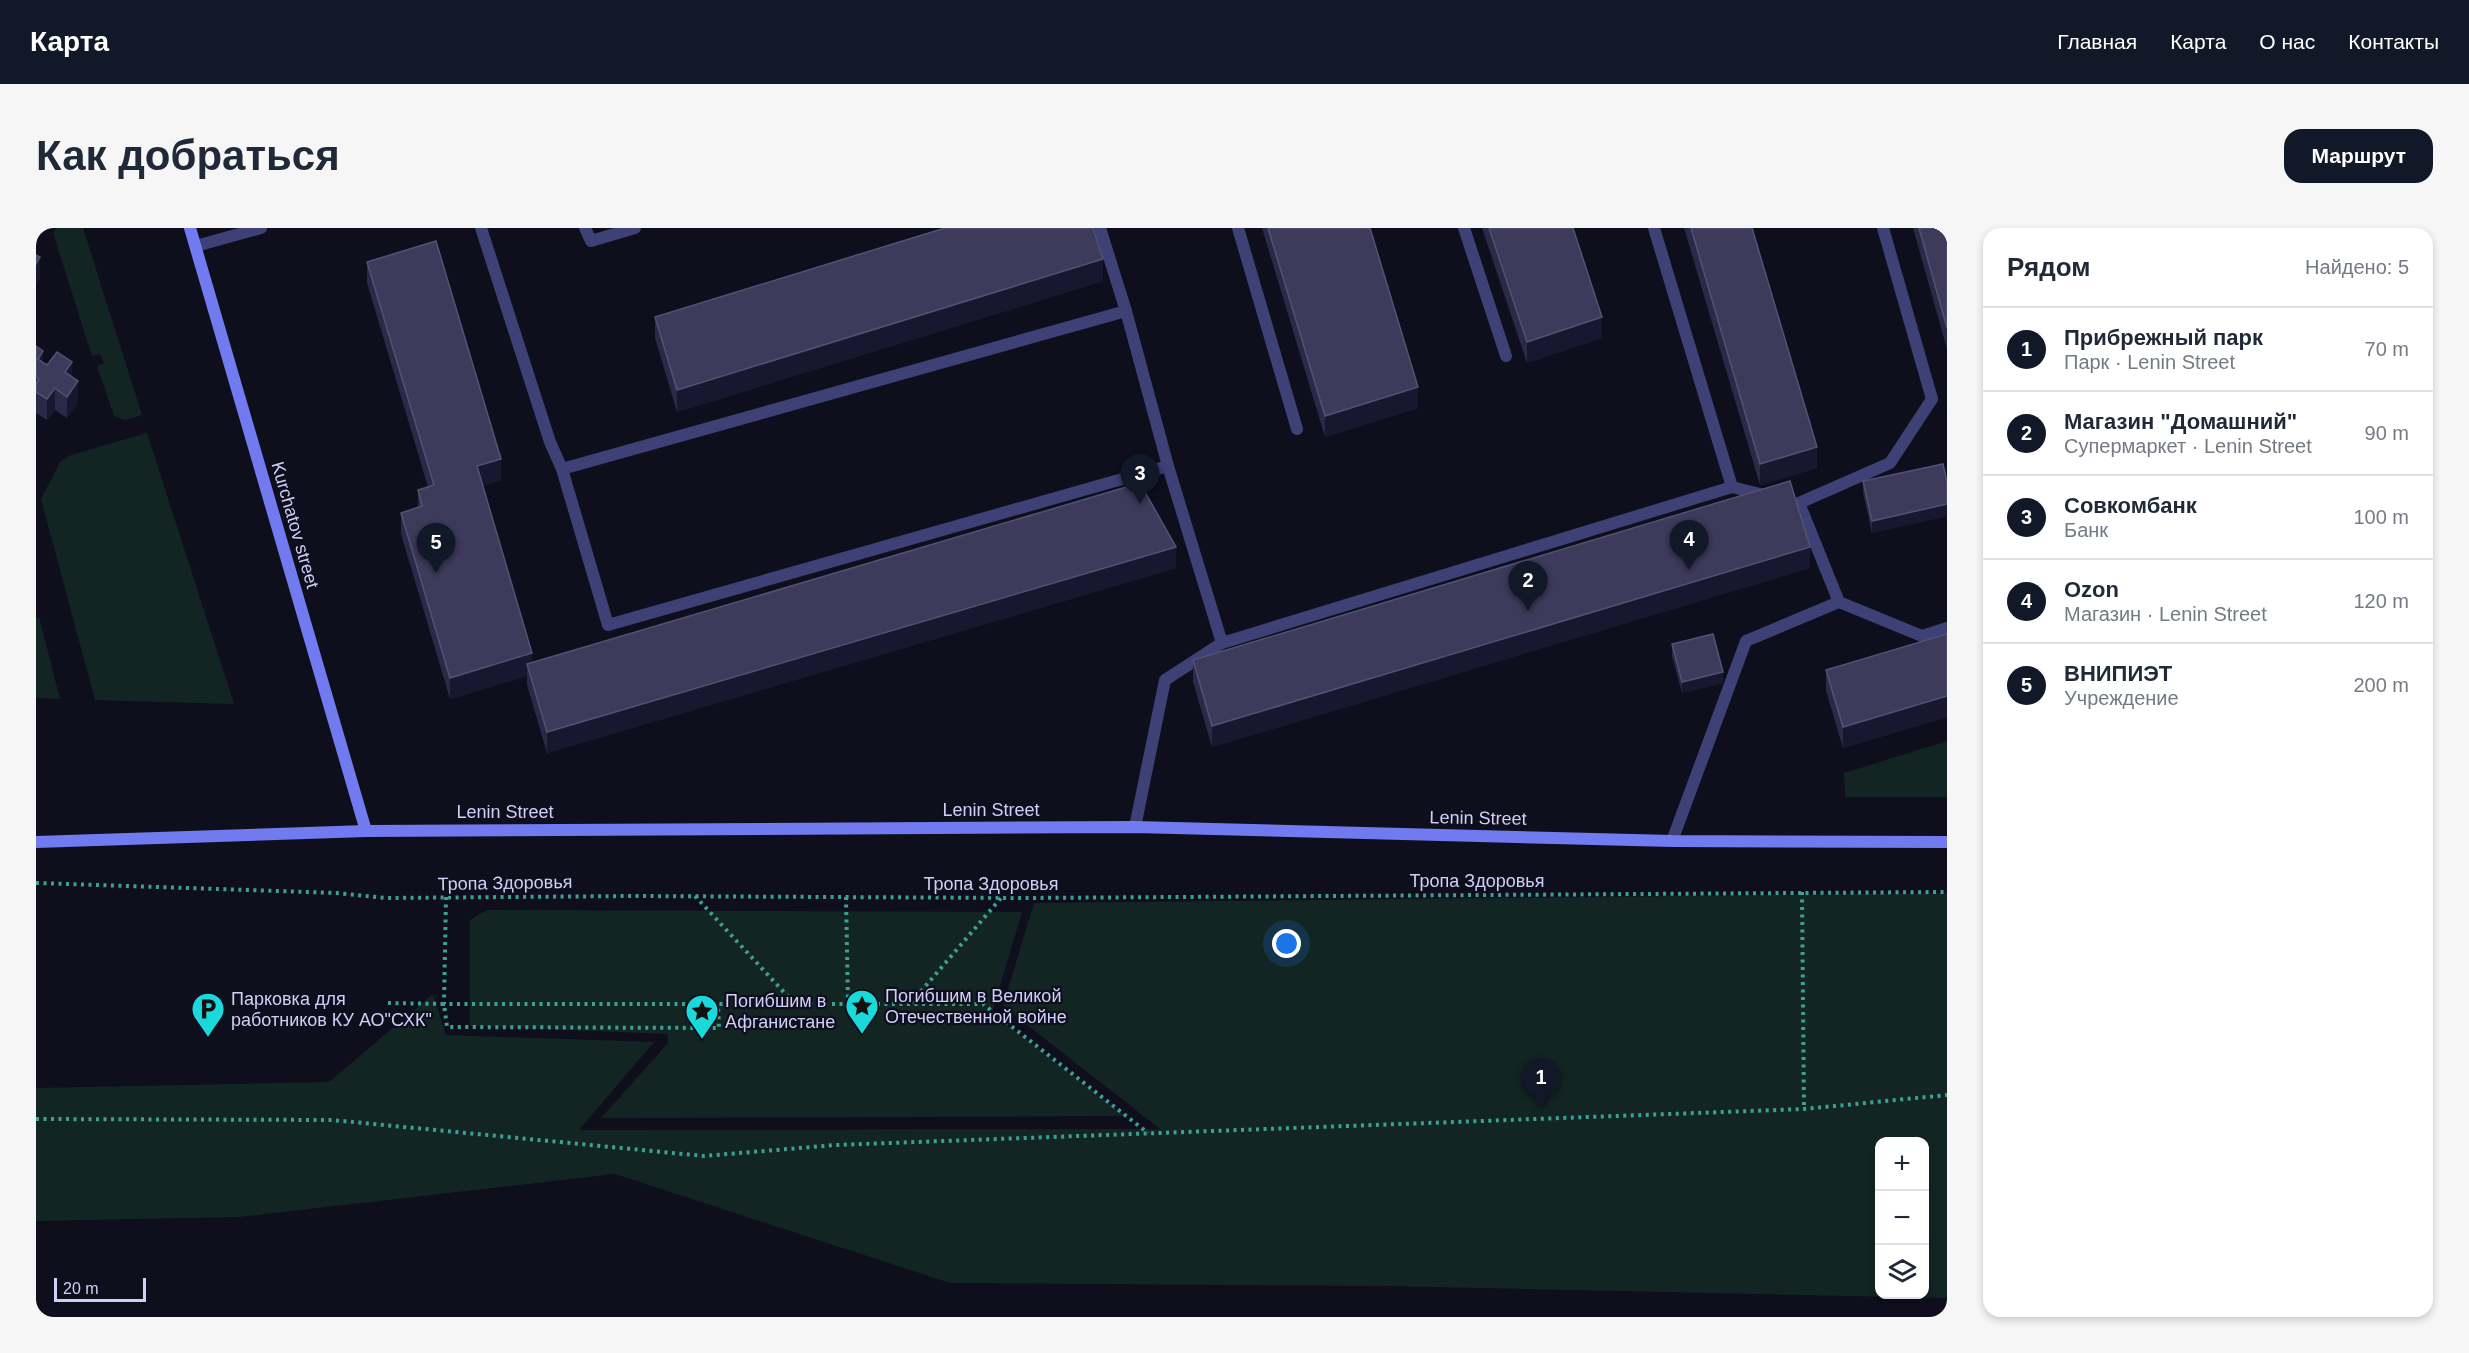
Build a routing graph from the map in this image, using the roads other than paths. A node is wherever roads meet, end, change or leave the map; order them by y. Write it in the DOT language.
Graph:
graph roads {
  1 [pos="190,228"];
  2 [pos="261,228"];
  3 [pos="481,228"];
  4 [pos="585,228"];
  5 [pos="635,228"];
  6 [pos="1100,228"];
  7 [pos="1238,228"];
  8 [pos="1464,228"];
  9 [pos="1654,228"];
  10 [pos="1884,228"];
  11 [pos="196,246"];
  12 [pos="1126,311"];
  13 [pos="1506,356"];
  14 [pos="1298,429"];
  15 [pos="1168,466"];
  16 [pos="562,470"];
  17 [pos="1732,487"];
  18 [pos="1788,500"];
  19 [pos="1839,602"];
  20 [pos="1947,628"];
  21 [pos="1222,643"];
  22 [pos="1135,827"];
  23 [pos="366,831"];
  24 [pos="1672,841"];
  25 [pos="36,842"];
  26 [pos="1947,842"];
  1 -- 11 [label="street, Kurchatov street"];
  2 -- 11 [label="lane"];
  3 -- 16 [label="lane"];
  4 -- 5 [label="lane"];
  6 -- 12 [label="lane"];
  7 -- 14 [label="lane"];
  8 -- 13 [label="lane"];
  9 -- 17 [label="lane"];
  10 -- 18 [label="lane"];
  11 -- 23 [label="street, Kurchatov street"];
  12 -- 15 [label="lane"];
  12 -- 16 [label="lane"];
  15 -- 16 [label="lane"];
  15 -- 21 [label="lane"];
  17 -- 18 [label="lane"];
  17 -- 21 [label="lane"];
  18 -- 19 [label="lane"];
  19 -- 20 [label="lane"];
  19 -- 24 [label="lane"];
  21 -- 22 [label="lane"];
  22 -- 23 [label="street, Lenin Street"];
  22 -- 24 [label="street, Lenin Street"];
  23 -- 25 [label="street, Lenin Street"];
  24 -- 26 [label="street, Lenin Street"];
}
